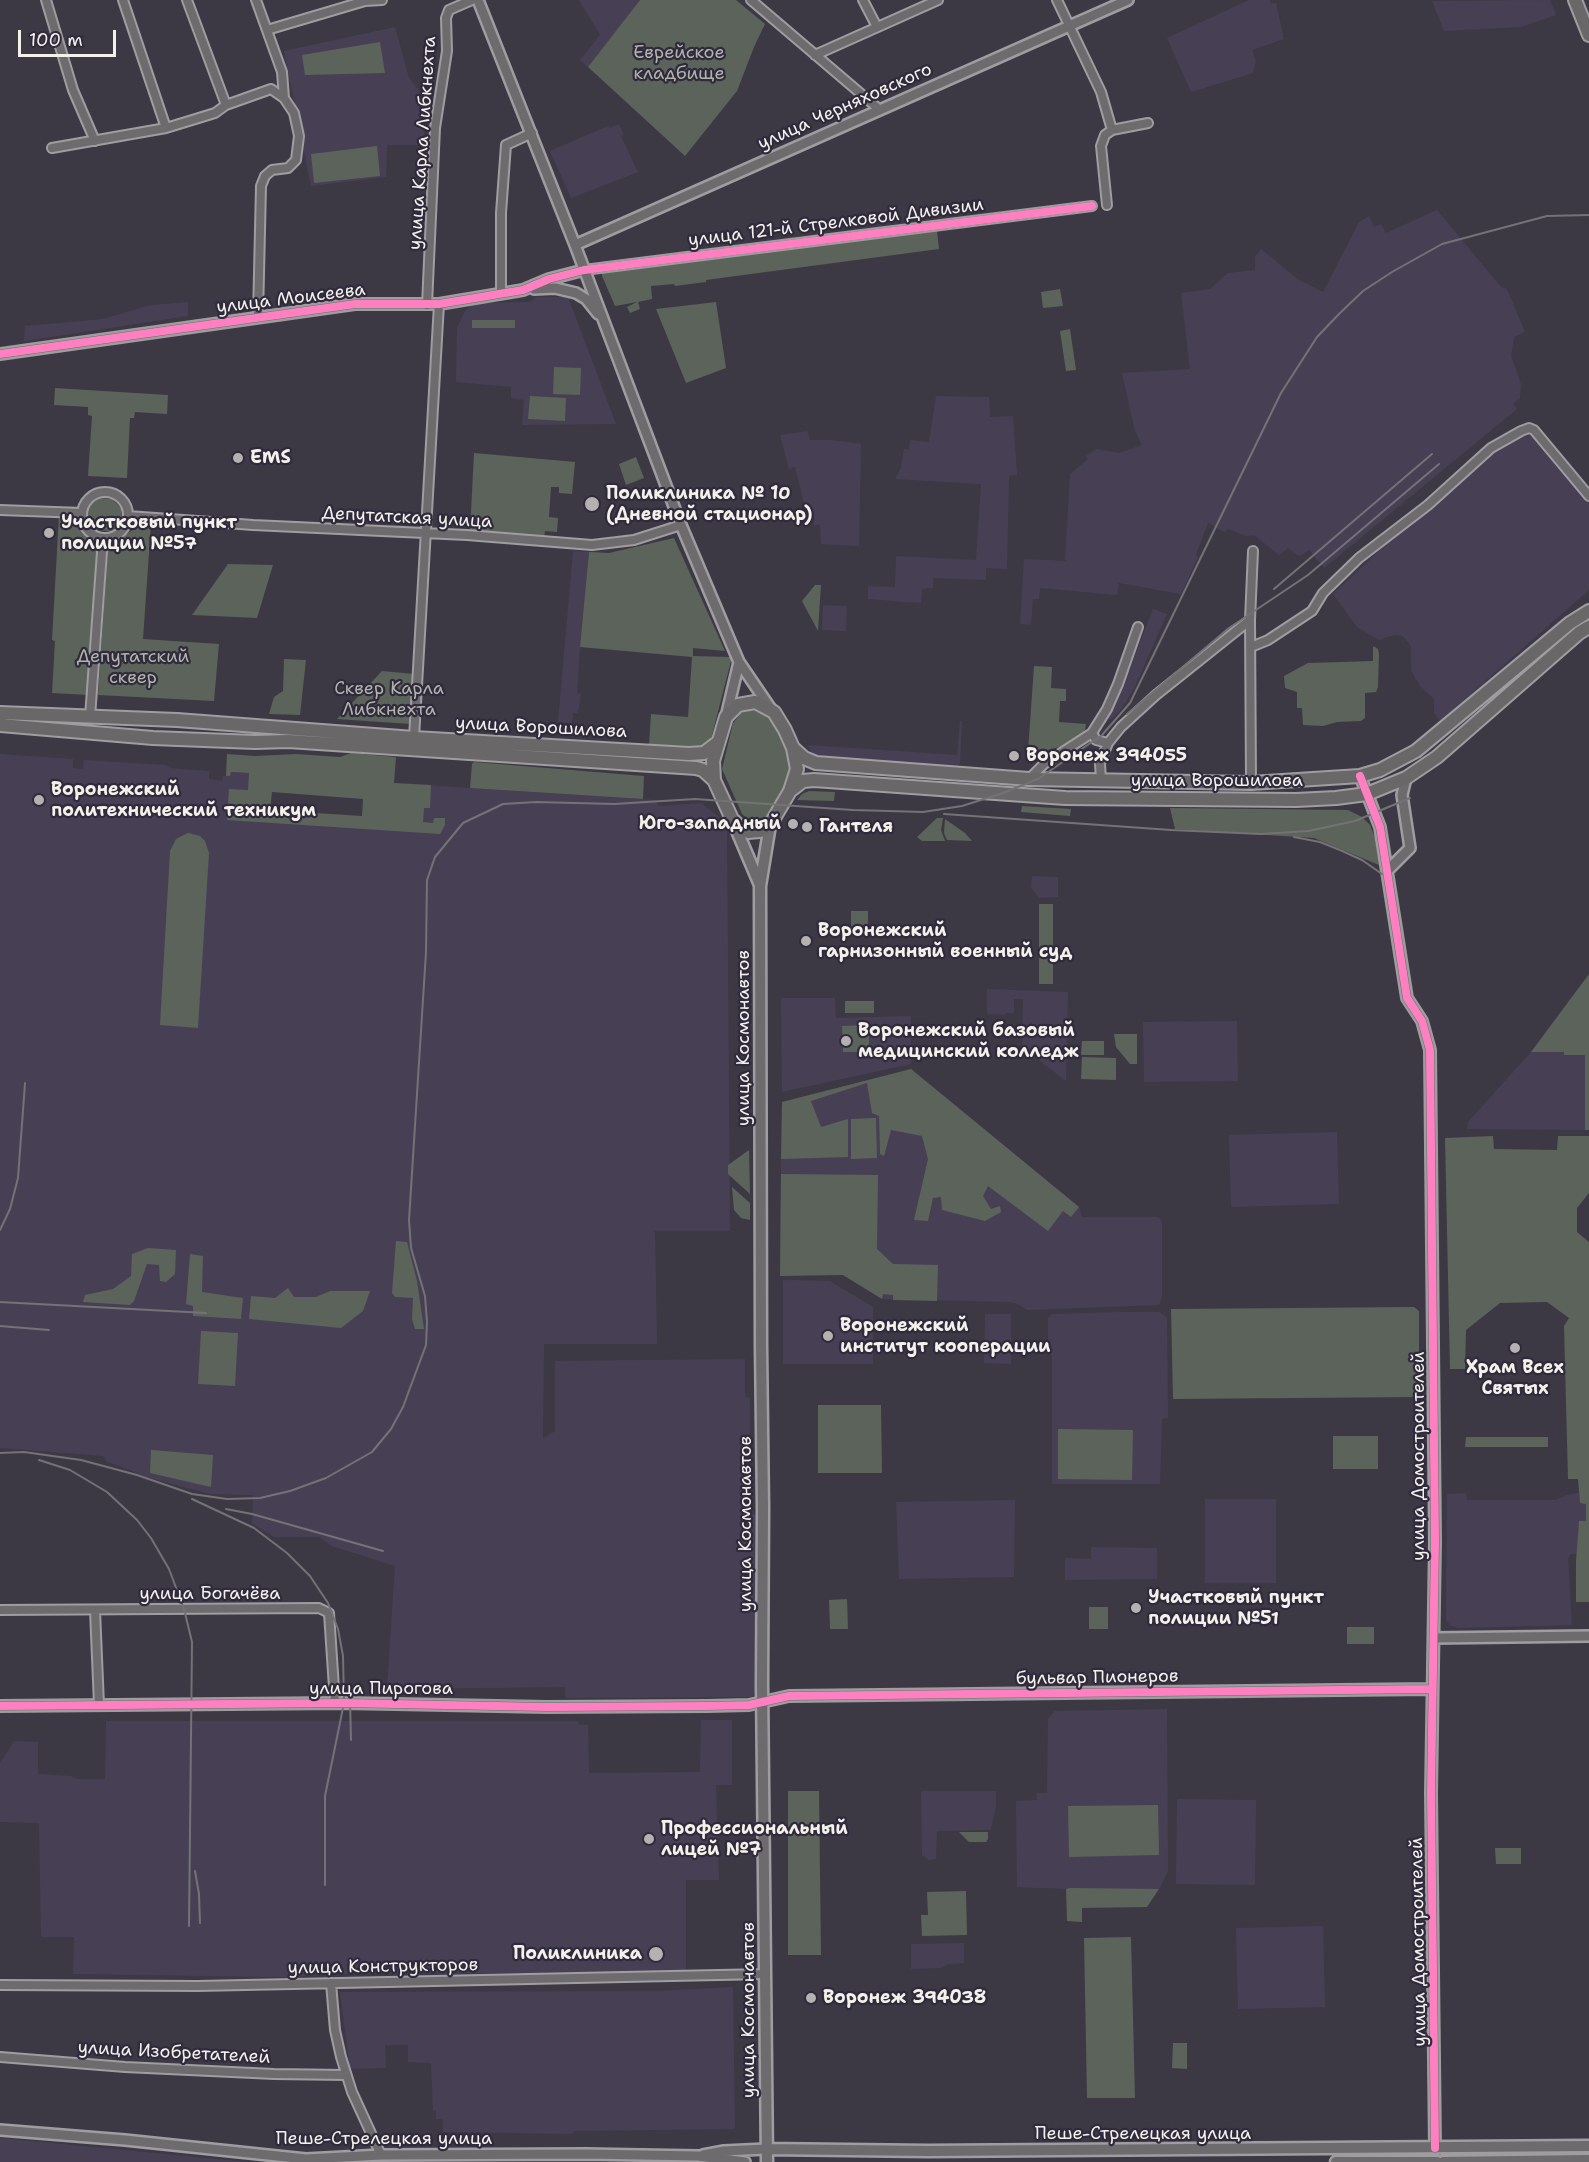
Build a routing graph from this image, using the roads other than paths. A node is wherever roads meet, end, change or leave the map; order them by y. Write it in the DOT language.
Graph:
graph roads {
  1 [pos="46,0"];
  2 [pos="123,0"];
  3 [pos="187,0"];
  4 [pos="256,0"];
  5 [pos="382,0"];
  6 [pos="472,0"];
  7 [pos="478,0"];
  8 [pos="751,0"];
  9 [pos="863,0"];
  10 [pos="938,0"];
  11 [pos="1057,0"];
  12 [pos="1128,0"];
  13 [pos="1575,0"];
  14 [pos="1070,26"];
  15 [pos="877,27"];
  16 [pos="267,30"];
  17 [pos="1589,35"];
  18 [pos="815,55"];
  19 [pos="284,98"];
  20 [pos="226,105"];
  21 [pos="880,110"];
  22 [pos="1148,123"];
  23 [pos="166,128"];
  24 [pos="1116,129"];
  25 [pos="532,133"];
  26 [pos="95,141"];
  27 [pos="52,148"];
  28 [pos="1107,205"];
  29 [pos="1092,206"];
  30 [pos="575,245"];
  31 [pos="584,270"];
  32 [pos="523,290"];
  33 [pos="501,294"];
  34 [pos="439,304"];
  35 [pos="427,305"];
  36 [pos="258,317"];
  37 [pos="604,322"];
  38 [pos="0,354"];
  39 [pos="1589,496"];
  40 [pos="0,510"];
  41 [pos="82,513"];
  42 [pos="128,516"];
  43 [pos="681,525"];
  44 [pos="426,534"];
  45 [pos="103,538"];
  46 [pos="1253,551"];
  47 [pos="1589,611"];
  48 [pos="1250,620"];
  49 [pos="1138,627"];
  50 [pos="1589,627"];
  51 [pos="1251,647"];
  52 [pos="739,662"];
  53 [pos="774,712"];
  54 [pos="0,713"];
  55 [pos="90,717"];
  56 [pos="726,717"];
  57 [pos="146,718"];
  58 [pos="0,725"];
  59 [pos="1092,733"];
  60 [pos="146,737"];
  61 [pos="414,738"];
  62 [pos="717,743"];
  63 [pos="1108,743"];
  64 [pos="793,748"];
  65 [pos="1360,776"];
  66 [pos="1406,778"];
  67 [pos="1029,779"];
  68 [pos="714,780"];
  69 [pos="1101,781"];
  70 [pos="1251,783"];
  71 [pos="790,790"];
  72 [pos="1367,794"];
  73 [pos="732,819"];
  74 [pos="770,825"];
  75 [pos="1388,870"];
  76 [pos="760,886"];
  77 [pos="0,1610"];
  78 [pos="95,1610"];
  79 [pos="1589,1636"];
  80 [pos="1434,1638"];
  81 [pos="1432,1689"];
  82 [pos="762,1702"];
  83 [pos="335,1703"];
  84 [pos="99,1705"];
  85 [pos="0,1706"];
  86 [pos="766,1974"];
  87 [pos="330,1983"];
  88 [pos="0,1984"];
  89 [pos="0,2057"];
  90 [pos="346,2075"];
  91 [pos="0,2130"];
  92 [pos="1589,2146"];
  93 [pos="1435,2148"];
  94 [pos="766,2149"];
  95 [pos="381,2155"];
  96 [pos="698,2156"];
  97 [pos="1589,2160"];
  98 [pos="308,2161"];
  99 [pos="745,2162"];
  100 [pos="767,2162"];
  101 [pos="1336,2162"];
  102 [pos="1437,2162"];
  103 [pos="1443,2162"];
  1 -- 26 [label="street"];
  2 -- 23 [label="street"];
  3 -- 20 [label="street"];
  4 -- 16 [label="street"];
  5 -- 16 [label="street"];
  6 -- 35 [label="street, улица Карла Либкнехта"];
  7 -- 25 [label="street"];
  8 -- 18 [label="street"];
  9 -- 15 [label="street"];
  10 -- 15 [label="street"];
  11 -- 14 [label="street"];
  12 -- 14 [label="street, улица Черняховского"];
  13 -- 17 [label="main road"];
  14 -- 21 [label="street, улица Черняховского"];
  14 -- 24 [label="street"];
  15 -- 18 [label="street"];
  16 -- 19 [label="street"];
  18 -- 21 [label="street"];
  19 -- 20 [label="street"];
  19 -- 36 [label="street"];
  20 -- 23 [label="street"];
  21 -- 30 [label="street, улица Черняховского"];
  22 -- 24 [label="street"];
  23 -- 26 [label="street"];
  24 -- 28 [label="street"];
  25 -- 30 [label="street"];
  25 -- 33 [label="street"];
  26 -- 27 [label="street"];
  29 -- 31 [label="street, улица 121-й Стрелковой Дивизии"];
  30 -- 31 [label="street"];
  31 -- 32 [label="street, улица Моисеева"];
  31 -- 37 [label="street"];
  32 -- 33 [label="street, улица Моисеева"];
  32 -- 37 [label="street"];
  33 -- 34 [label="street, улица Моисеева"];
  34 -- 35 [label="street, улица Моисеева"];
  34 -- 44 [label="street"];
  35 -- 36 [label="street, улица Моисеева"];
  36 -- 38 [label="street, улица Моисеева"];
  37 -- 43 [label="street"];
  39 -- 51 [label="street"];
  40 -- 41 [label="street"];
  41 -- 42 [label="street"];
  41 -- 45 [label="street"];
  42 -- 44 [label="street, Депутатская улица"];
  42 -- 45 [label="street"];
  43 -- 44 [label="street, Депутатская улица"];
  43 -- 52 [label="street"];
  44 -- 61 [label="street"];
  45 -- 55 [label="street"];
  46 -- 48 [label="street"];
  47 -- 65 [label="main road, улица Ворошилова"];
  48 -- 51 [label="street"];
  48 -- 63 [label="street"];
  49 -- 59 [label="street"];
  50 -- 66 [label="main road, улица Ворошилова"];
  51 -- 70 [label="street"];
  52 -- 53 [label="street"];
  52 -- 56 [label="street"];
  53 -- 56 [label="main road"];
  53 -- 64 [label="main road"];
  54 -- 55 [label="main road, улица Ворошилова"];
  55 -- 57 [label="main road, улица Ворошилова"];
  56 -- 62 [label="main road"];
  57 -- 60 [label="main road"];
  57 -- 61 [label="main road, улица Ворошилова"];
  58 -- 60 [label="main road, улица Ворошилова"];
  59 -- 63 [label="street"];
  59 -- 67 [label="street"];
  60 -- 68 [label="main road, улица Ворошилова"];
  61 -- 62 [label="main road, улица Ворошилова"];
  62 -- 68 [label="main road"];
  63 -- 69 [label="street"];
  64 -- 67 [label="main road, улица Ворошилова"];
  64 -- 71 [label="main road"];
  65 -- 70 [label="main road, улица Ворошилова"];
  65 -- 72 [label="street, улица Домостроителей"];
  66 -- 72 [label="main road, улица Ворошилова"];
  66 -- 75 [label="street"];
  67 -- 69 [label="main road, улица Ворошилова"];
  68 -- 73 [label="main road"];
  69 -- 70 [label="main road, улица Ворошилова"];
  71 -- 72 [label="main road, улица Ворошилова"];
  71 -- 74 [label="main road"];
  72 -- 75 [label="street, улица Домостроителей"];
  73 -- 74 [label="main road"];
  73 -- 76 [label="main road, улица Космонавтов"];
  74 -- 76 [label="main road, улица Космонавтов"];
  75 -- 80 [label="street, улица Домостроителей"];
  76 -- 82 [label="main road, улица Космонавтов"];
  77 -- 78 [label="street, улица Богачёва"];
  78 -- 83 [label="street, улица Богачёва"];
  78 -- 84 [label="street"];
  79 -- 80 [label="street"];
  80 -- 81 [label="street, улица Домостроителей"];
  81 -- 82 [label="street, бульвар Пионеров"];
  81 -- 93 [label="street, улица Домостроителей"];
  82 -- 83 [label="street, улица Пирогова"];
  82 -- 86 [label="main road, улица Космонавтов"];
  83 -- 84 [label="street, улица Пирогова"];
  84 -- 85 [label="street, улица Пирогова"];
  86 -- 87 [label="street, улица Конструкторов"];
  86 -- 94 [label="main road, улица Космонавтов"];
  87 -- 88 [label="street, улица Конструкторов"];
  87 -- 90 [label="street"];
  89 -- 90 [label="street, улица Изобретателей"];
  90 -- 95 [label="street"];
  91 -- 98 [label="street, Пеше-Стрелецкая улица"];
  92 -- 93 [label="main road, Пеше-Стрелецкая улица"];
  93 -- 94 [label="main road, Пеше-Стрелецкая улица"];
  94 -- 96 [label="street, Пеше-Стрелецкая улица"];
  94 -- 100 [label="main road, улица Космонавтов"];
  95 -- 96 [label="street, Пеше-Стрелецкая улица"];
  95 -- 98 [label="street, Пеше-Стрелецкая улица"];
  96 -- 99 [label="street, Пеше-Стрелецкая улица"];
  97 -- 103 [label="main road"];
  101 -- 102 [label="main road"];
}
